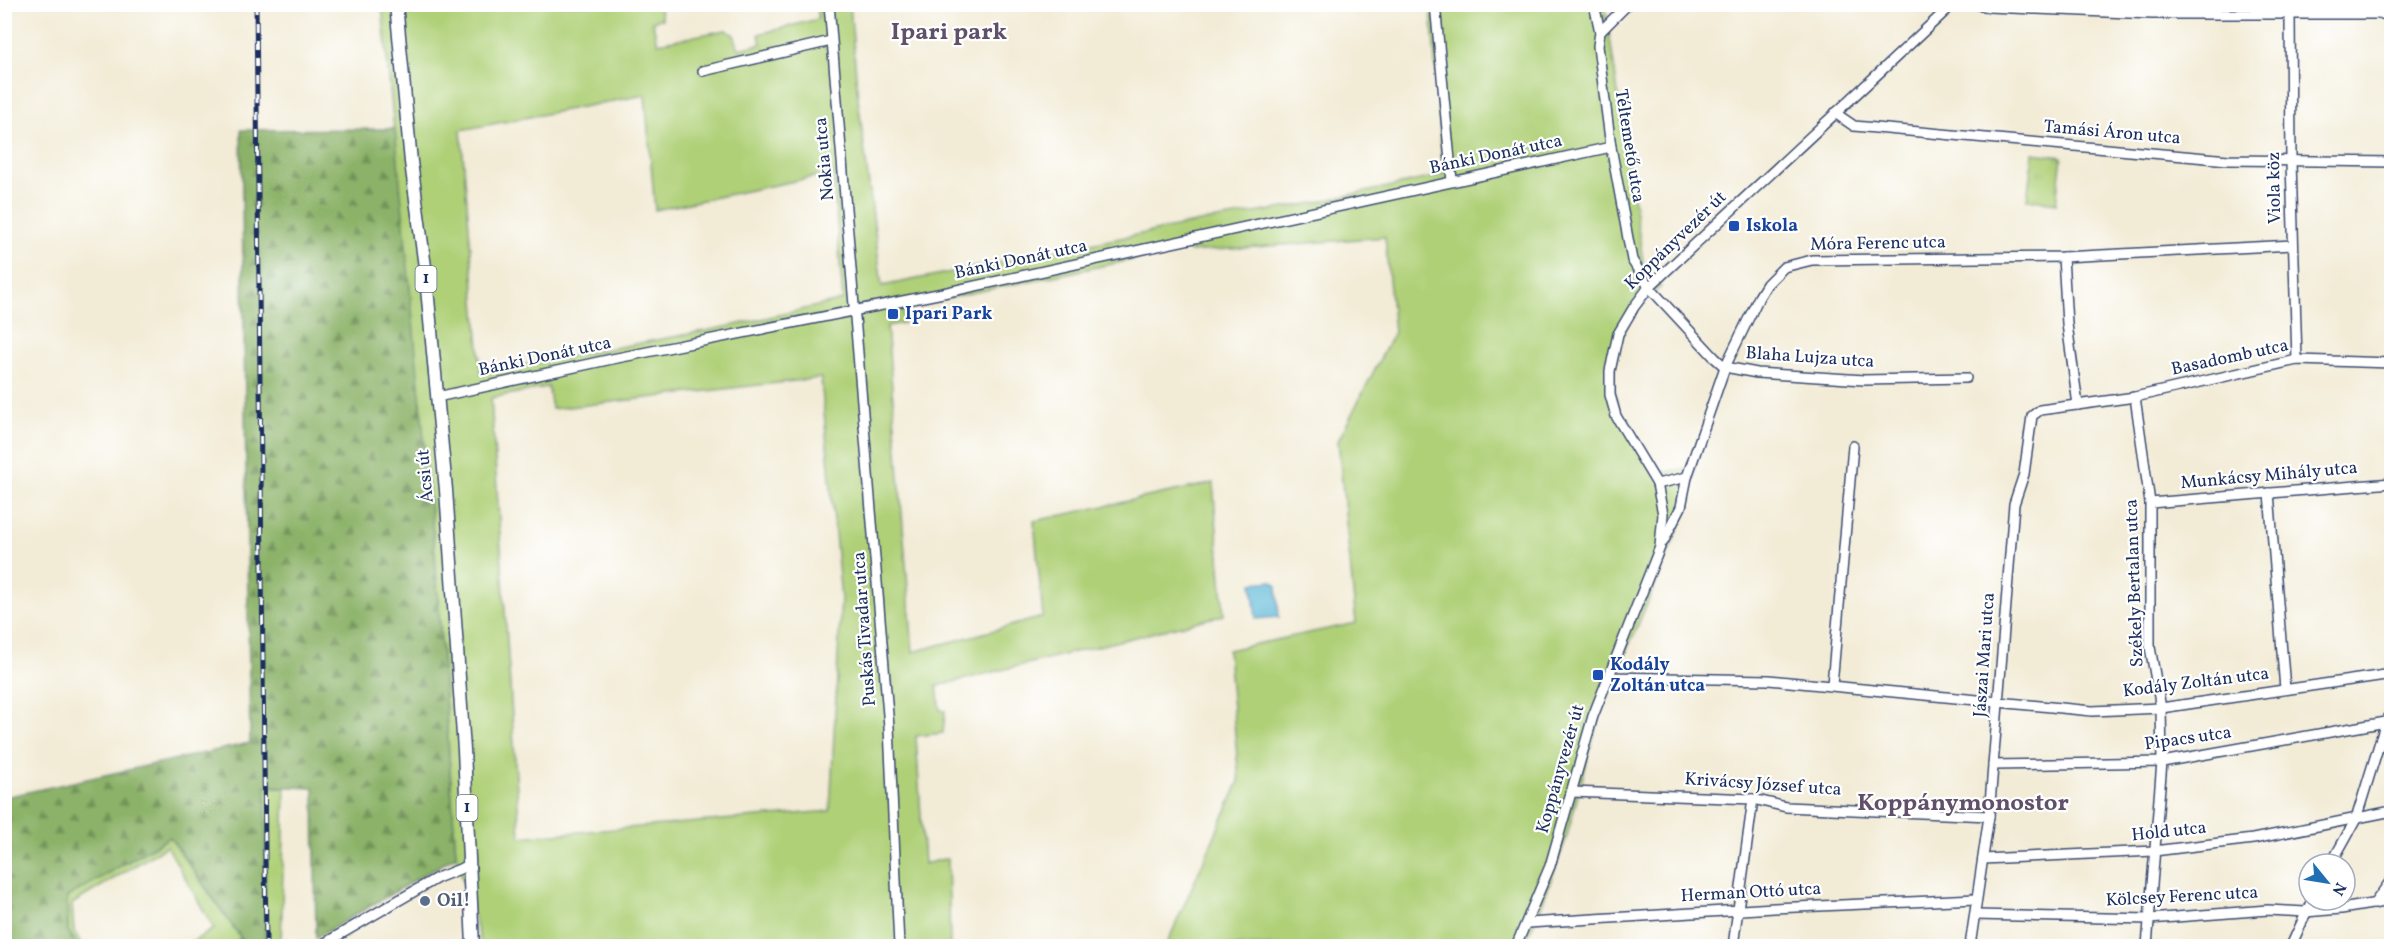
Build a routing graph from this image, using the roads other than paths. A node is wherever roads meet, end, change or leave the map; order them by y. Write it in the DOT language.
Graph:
graph roads {
  1 [pos="396,4"];
  2 [pos="829,4"];
  3 [pos="1435,4"];
  4 [pos="1594,4"];
  5 [pos="1628,4"];
  6 [pos="1953,4"];
  7 [pos="1976,4"];
  8 [pos="2386,11"];
  9 [pos="2290,15"];
  10 [pos="1600,32"];
  11 [pos="831,41"];
  12 [pos="703,71"];
  13 [pos="1835,113"];
  14 [pos="1611,147"];
  15 [pos="2291,162"];
  16 [pos="2391,162"];
  17 [pos="1452,181"];
  18 [pos="2293,245"];
  19 [pos="2063,257"];
  20 [pos="1649,287"];
  21 [pos="854,310"];
  22 [pos="2297,360"];
  23 [pos="2391,363"];
  24 [pos="1725,367"];
  25 [pos="1966,378"];
  26 [pos="437,397"];
  27 [pos="2135,397"];
  28 [pos="2078,405"];
  29 [pos="1853,446"];
  30 [pos="1687,477"];
  31 [pos="2391,483"];
  32 [pos="1657,484"];
  33 [pos="2269,494"];
  34 [pos="2150,503"];
  35 [pos="1660,547"];
  36 [pos="2391,674"];
  37 [pos="1608,677"];
  38 [pos="1832,685"];
  39 [pos="2285,689"];
  40 [pos="1997,701"];
  41 [pos="2162,708"];
  42 [pos="2391,711"];
  43 [pos="2386,722"];
  44 [pos="2162,762"];
  45 [pos="1993,765"];
  46 [pos="1572,792"];
  47 [pos="1753,799"];
  48 [pos="2391,811"];
  49 [pos="1989,816"];
  50 [pos="2356,819"];
  51 [pos="2154,851"];
  52 [pos="2338,852"];
  53 [pos="1983,858"];
  54 [pos="470,865"];
  55 [pos="2391,879"];
  56 [pos="1976,899"];
  57 [pos="2390,901"];
  58 [pos="2374,904"];
  59 [pos="2357,906"];
  60 [pos="1738,911"];
  61 [pos="2297,911"];
  62 [pos="2305,912"];
  63 [pos="1975,915"];
  64 [pos="2149,920"];
  65 [pos="1528,923"];
  66 [pos="320,946"];
  67 [pos="473,946"];
  68 [pos="899,946"];
  69 [pos="1516,946"];
  70 [pos="1732,946"];
  71 [pos="1970,946"];
  72 [pos="2147,946"];
  73 [pos="2291,946"];
  1 -- 26 [label="main road, Ácsi út / 1"];
  2 -- 11 [label="street, Nokia utca"];
  3 -- 17 [label="street"];
  4 -- 10 [label="street, Téltemető utca"];
  5 -- 10 [label="street"];
  6 -- 13 [label="street, Koppányvezér út"];
  7 -- 9 [label="street"];
  8 -- 9 [label="street"];
  9 -- 15 [label="street, Viola köz"];
  10 -- 14 [label="street, Téltemető utca"];
  11 -- 12 [label="street"];
  11 -- 21 [label="street, Nokia utca"];
  13 -- 15 [label="street, Tamási Áron utca"];
  13 -- 20 [label="street, Koppányvezér út"];
  14 -- 17 [label="street, Bánki Donát utca"];
  14 -- 20 [label="street, Téltemető utca"];
  15 -- 16 [label="street, Tamási Áron utca"];
  15 -- 18 [label="street, Viola köz"];
  17 -- 21 [label="street, Bánki Donát utca"];
  18 -- 19 [label="street, Móra Ferenc utca"];
  18 -- 22 [label="street, Viola köz"];
  19 -- 24 [label="street, Móra Ferenc utca"];
  19 -- 28 [label="street"];
  20 -- 24 [label="street, Blaha Lujza utca"];
  20 -- 32 [label="street, Koppányvezér út"];
  21 -- 26 [label="street, Bánki Donát utca"];
  21 -- 68 [label="street, Puskás Tivadar utca"];
  22 -- 23 [label="street, Basadomb utca"];
  22 -- 27 [label="street, Basadomb utca"];
  24 -- 25 [label="street, Blaha Lujza utca"];
  24 -- 30 [label="street, Móra Ferenc utca"];
  26 -- 54 [label="main road, Ácsi út / 1"];
  27 -- 28 [label="street, Basadomb utca"];
  27 -- 34 [label="street, Székely Bertalan utca"];
  28 -- 40 [label="street, Jászai Mari utca"];
  29 -- 38 [label="street"];
  30 -- 32 [label="street"];
  30 -- 35 [label="street, Móra Ferenc utca"];
  31 -- 33 [label="street, Munkácsy Mihály utca"];
  32 -- 35 [label="street, Koppányvezér út"];
  33 -- 34 [label="street, Munkácsy Mihály utca"];
  33 -- 39 [label="street"];
  34 -- 41 [label="street, Székely Bertalan utca"];
  35 -- 37 [label="street, Koppányvezér út"];
  36 -- 39 [label="street, Kodály Zoltán utca"];
  37 -- 38 [label="street, Kodály Zoltán utca"];
  37 -- 46 [label="street, Koppányvezér út"];
  38 -- 40 [label="street, Kodály Zoltán utca"];
  39 -- 41 [label="street, Kodály Zoltán utca"];
  40 -- 41 [label="street, Kodály Zoltán utca"];
  40 -- 45 [label="street, Jászai Mari utca"];
  41 -- 44 [label="street, Székely Bertalan utca"];
  42 -- 43 [label="street"];
  43 -- 44 [label="street, Pipacs utca"];
  43 -- 50 [label="street"];
  44 -- 45 [label="street, Pipacs utca"];
  44 -- 51 [label="street, Székely Bertalan utca"];
  45 -- 49 [label="street, Jászai Mari utca"];
  46 -- 47 [label="street, Krivácsy József utca"];
  46 -- 65 [label="street, Koppányvezér út"];
  47 -- 49 [label="street, Krivácsy József utca"];
  47 -- 60 [label="street"];
  48 -- 50 [label="street, Hold utca"];
  49 -- 53 [label="street, Jászai Mari utca"];
  50 -- 51 [label="street, Hold utca"];
  50 -- 52 [label="street"];
  51 -- 53 [label="street, Hold utca"];
  51 -- 64 [label="street, Székely Bertalan utca"];
  53 -- 56 [label="street, Jászai Mari utca"];
  54 -- 66 [label="street"];
  54 -- 67 [label="main road, Ácsi út / 1"];
  55 -- 58 [label="street"];
  56 -- 60 [label="street, Herman Ottó utca"];
  56 -- 63 [label="street, Jászai Mari utca"];
  57 -- 58 [label="street, Kölcsey Ferenc utca"];
  58 -- 59 [label="street, Kölcsey Ferenc utca"];
  60 -- 65 [label="street, Herman Ottó utca"];
  60 -- 70 [label="street"];
  61 -- 64 [label="street, Kölcsey Ferenc utca"];
  62 -- 73 [label="street"];
  63 -- 64 [label="street, Kölcsey Ferenc utca"];
  63 -- 71 [label="street, Jászai Mari utca"];
  64 -- 72 [label="street, Székely Bertalan utca"];
  65 -- 69 [label="street, Koppányvezér út"];
}
